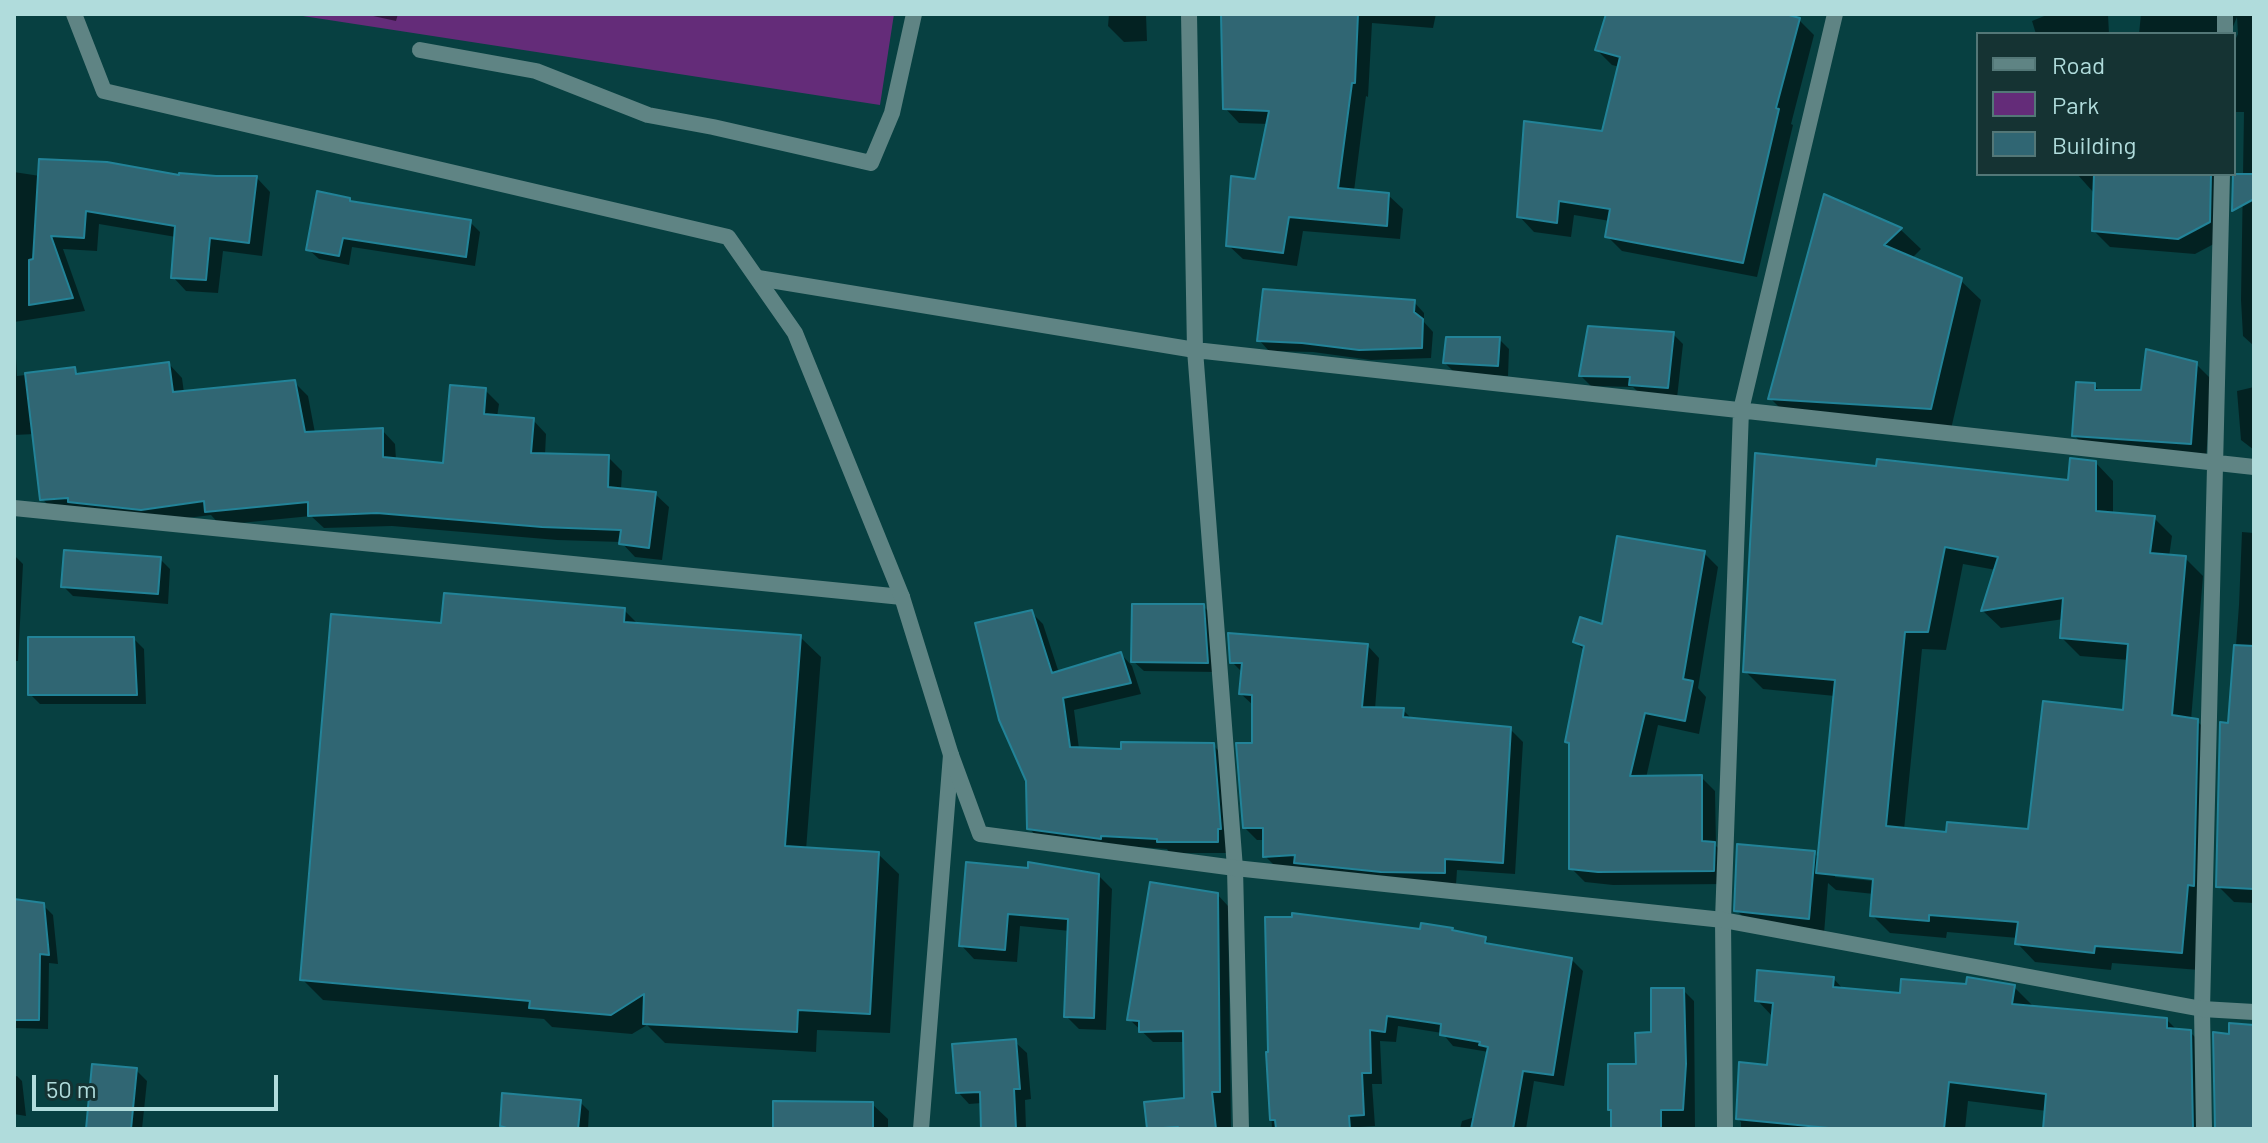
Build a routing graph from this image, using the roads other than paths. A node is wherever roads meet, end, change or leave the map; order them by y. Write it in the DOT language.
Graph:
graph roads {
  1 [pos="65,14"];
  2 [pos="914,14"];
  3 [pos="1189,14"];
  4 [pos="1835,14"];
  5 [pos="77,22"];
  6 [pos="420,50"];
  7 [pos="2222,176"];
  8 [pos="758,278"];
  9 [pos="1195,350"];
  10 [pos="1741,410"];
  11 [pos="2215,464"];
  12 [pos="2254,467"];
  13 [pos="14,508"];
  14 [pos="902,597"];
  15 [pos="951,755"];
  16 [pos="1235,868"];
  17 [pos="1723,920"];
  18 [pos="2202,1009"];
  19 [pos="2254,1012"];
  20 [pos="921,1129"];
  21 [pos="1241,1129"];
  22 [pos="1725,1129"];
  23 [pos="2204,1129"];
  1 -- 5 [label="street"];
  2 -- 6 [label="street"];
  3 -- 9 [label="street"];
  4 -- 10 [label="street"];
  5 -- 8 [label="street"];
  7 -- 11 [label="street"];
  8 -- 9 [label="street"];
  8 -- 14 [label="street"];
  9 -- 10 [label="street"];
  9 -- 16 [label="street"];
  10 -- 11 [label="street"];
  10 -- 17 [label="street"];
  11 -- 12 [label="street"];
  11 -- 18 [label="street"];
  13 -- 14 [label="street"];
  14 -- 15 [label="street"];
  15 -- 16 [label="street"];
  15 -- 20 [label="street"];
  16 -- 17 [label="street"];
  16 -- 21 [label="street"];
  17 -- 18 [label="street"];
  17 -- 22 [label="street"];
  18 -- 19 [label="street"];
  18 -- 23 [label="street"];
}
